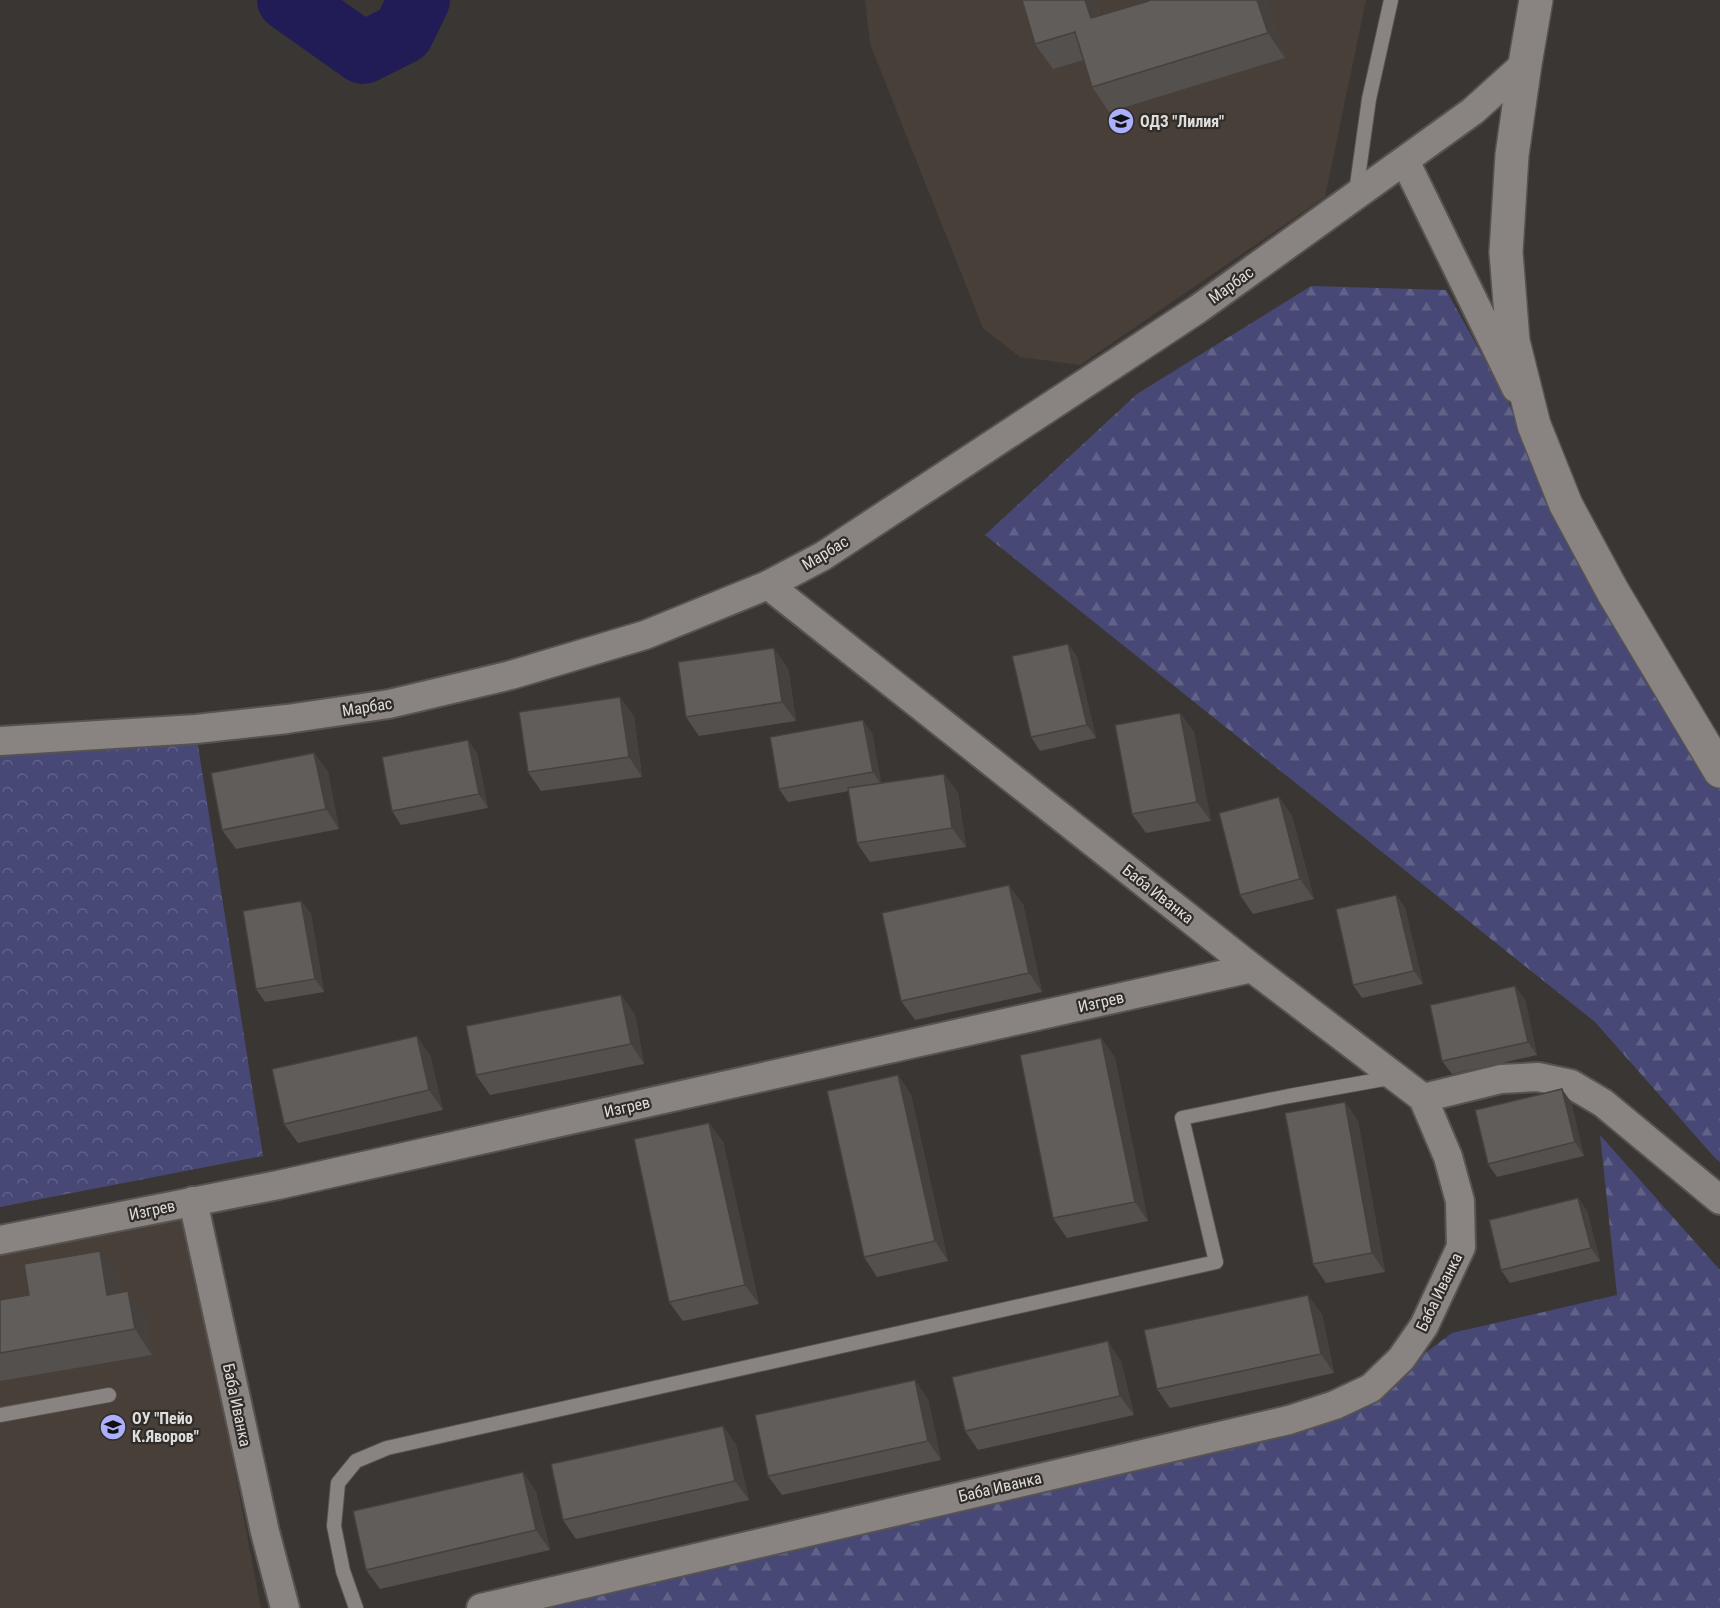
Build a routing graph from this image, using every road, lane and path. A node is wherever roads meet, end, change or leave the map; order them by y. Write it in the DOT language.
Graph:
graph roads {
  1 [pos="1391,0"];
  2 [pos="1536,0"];
  3 [pos="1525,64"];
  4 [pos="1405,161"];
  5 [pos="1355,196"];
  6 [pos="1534,425"];
  7 [pos="768,585"];
  8 [pos="0,741"];
  9 [pos="1720,771"];
  10 [pos="1252,968"];
  11 [pos="1396,1077"];
  12 [pos="1423,1098"];
  13 [pos="1720,1200"];
  14 [pos="193,1201"];
  15 [pos="0,1240"];
  16 [pos="109,1395"];
  17 [pos="0,1415"];
  18 [pos="285,1608"];
  19 [pos="356,1608"];
  20 [pos="481,1608"];
  1 -- 5 [label="lane"];
  2 -- 3 [label="street"];
  3 -- 4 [label="street, Марбас"];
  3 -- 6 [label="street"];
  4 -- 5 [label="street, Марбас"];
  4 -- 6 [label="street"];
  5 -- 7 [label="street, Марбас"];
  6 -- 9 [label="street"];
  7 -- 8 [label="street, Марбас"];
  7 -- 10 [label="street, Баба Иванка"];
  10 -- 11 [label="street, Баба Иванка"];
  10 -- 14 [label="street, Изгрев"];
  11 -- 12 [label="street, Баба Иванка"];
  11 -- 19 [label="lane"];
  12 -- 13 [label="street"];
  12 -- 20 [label="street, Баба Иванка"];
  14 -- 15 [label="street, Изгрев"];
  14 -- 18 [label="street, Баба Иванка"];
  16 -- 17 [label="lane"];
}
